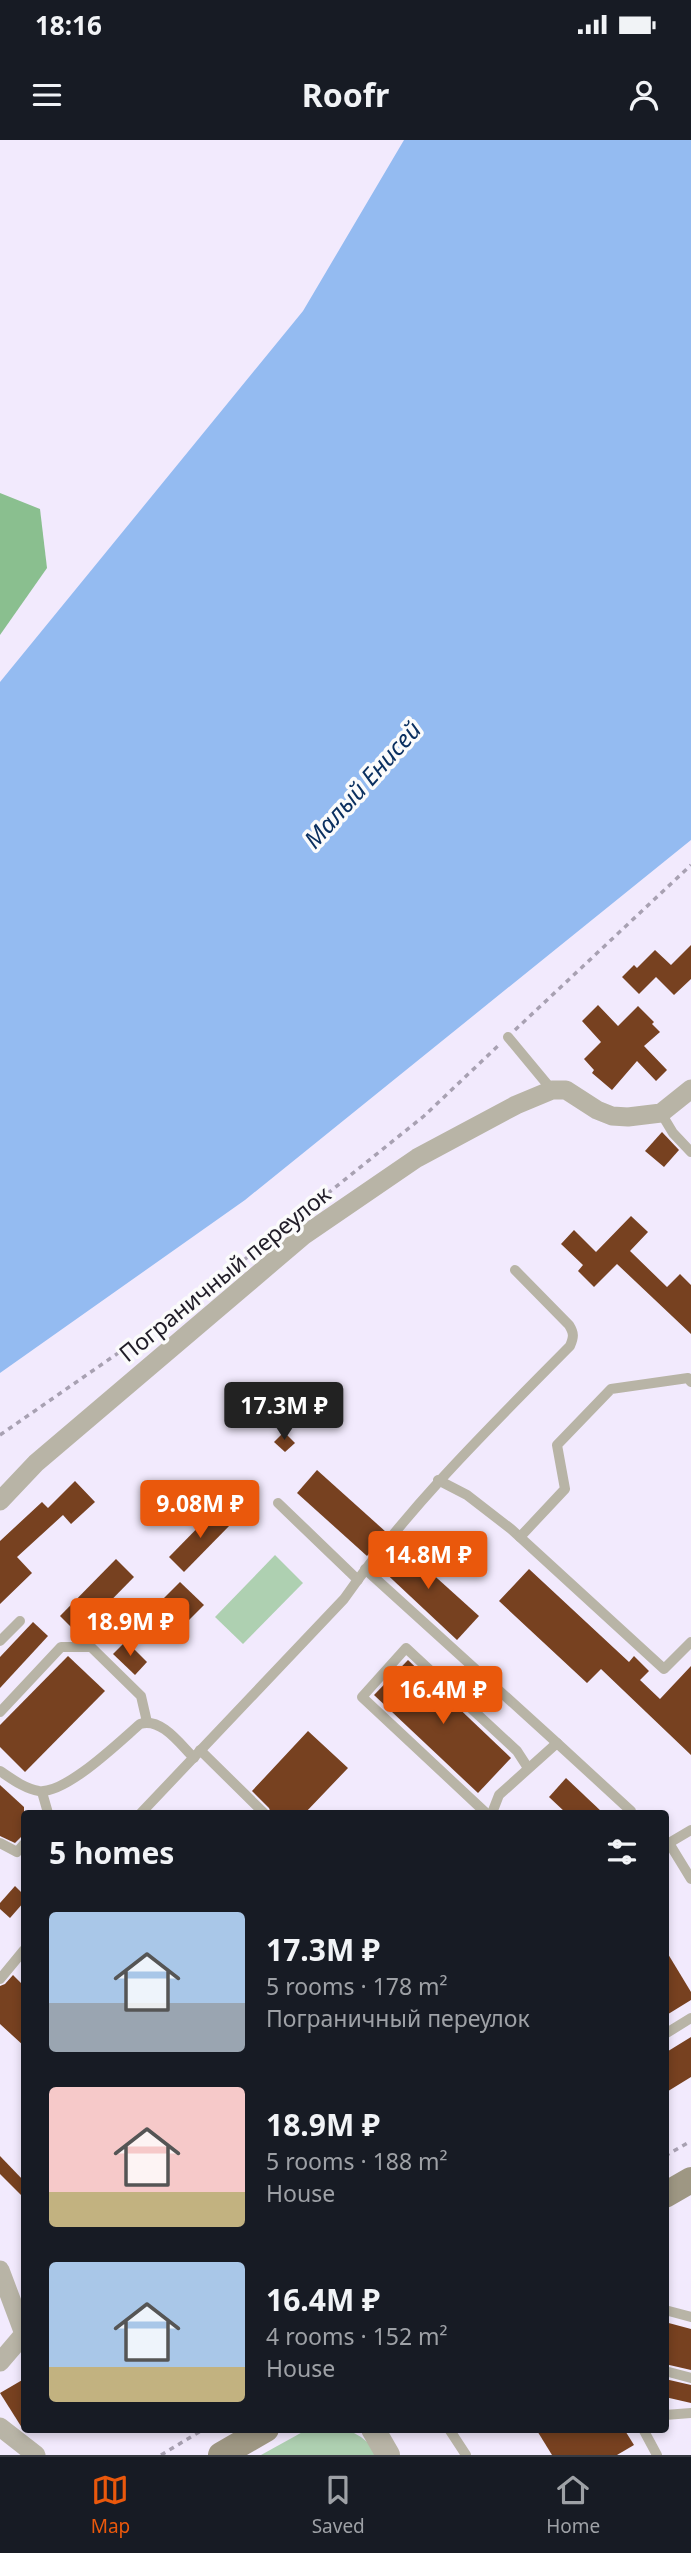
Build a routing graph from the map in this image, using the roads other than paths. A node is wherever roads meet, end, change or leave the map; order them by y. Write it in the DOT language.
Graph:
graph roads {
  1 [pos="508,1037"];
  2 [pos="691,1089"];
  3 [pos="552,1090"];
  4 [pos="661,1113"];
  5 [pos="691,1152"];
  6 [pos="515,1270"];
  7 [pos="691,1382"];
  8 [pos="438,1480"];
  9 [pos="0,1501"];
  10 [pos="278,1503"];
  11 [pos="520,1537"];
  12 [pos="365,1569"];
  13 [pos="358,1580"];
  14 [pos="20,1621"];
  15 [pos="0,1641"];
  16 [pos="691,1642"];
  17 [pos="0,1712"];
  18 [pos="147,1722"];
  19 [pos="557,1743"];
  20 [pos="197,1754"];
  21 [pos="528,1768"];
  22 [pos="0,1771"];
  23 [pos="41,1792"];
  24 [pos="47,1810"];
  25 [pos="144,1810"];
  26 [pos="261,1810"];
  27 [pos="482,1810"];
  28 [pos="493,1810"];
  29 [pos="630,1810"];
  30 [pos="691,1830"];
  31 [pos="0,1843"];
  32 [pos="21,1847"];
  33 [pos="691,1879"];
  34 [pos="21,1954"];
  35 [pos="0,1979"];
  36 [pos="691,2018"];
  37 [pos="669,2032"];
  38 [pos="691,2180"];
  39 [pos="669,2193"];
  40 [pos="0,2270"];
  41 [pos="669,2312"];
  42 [pos="691,2317"];
  43 [pos="21,2326"];
  44 [pos="21,2338"];
  45 [pos="0,2362"];
  46 [pos="669,2372"];
  47 [pos="691,2378"];
  48 [pos="691,2413"];
  49 [pos="669,2415"];
  50 [pos="0,2427"];
  51 [pos="259,2433"];
  52 [pos="375,2433"];
  53 [pos="452,2433"];
  54 [pos="645,2433"];
  55 [pos="225,2454"];
  56 [pos="36,2455"];
  57 [pos="388,2455"];
  58 [pos="466,2455"];
  59 [pos="657,2455"];
  1 -- 3 [label="lane"];
  2 -- 4 [label="street"];
  3 -- 4 [label="street"];
  3 -- 9 [label="street, Пограничный переулок"];
  4 -- 5 [label="lane"];
  6 -- 8 [label="lane"];
  7 -- 11 [label="lane"];
  8 -- 11 [label="lane"];
  8 -- 12 [label="lane"];
  10 -- 13 [label="lane"];
  11 -- 16 [label="lane"];
  12 -- 13 [label="lane"];
  12 -- 19 [label="lane"];
  13 -- 20 [label="lane"];
  14 -- 15 [label="lane"];
  17 -- 18 [label="lane"];
  18 -- 20 [label="lane"];
  18 -- 23 [label="lane"];
  19 -- 21 [label="lane"];
  19 -- 29 [label="lane"];
  20 -- 25 [label="lane"];
  20 -- 26 [label="lane"];
  21 -- 27 [label="lane"];
  21 -- 28 [label="lane"];
  22 -- 23 [label="lane"];
  23 -- 24 [label="lane"];
  30 -- 33 [label="lane"];
  31 -- 32 [label="lane"];
  34 -- 35 [label="lane"];
  36 -- 37 [label="lane"];
  38 -- 39 [label="main road"];
  40 -- 43 [label="street"];
  41 -- 42 [label="lane"];
  44 -- 45 [label="street"];
  46 -- 47 [label="lane"];
  48 -- 49 [label="lane"];
  50 -- 56 [label="street"];
  51 -- 55 [label="main road"];
  52 -- 57 [label="street"];
  53 -- 58 [label="lane"];
  54 -- 59 [label="lane"];
}
